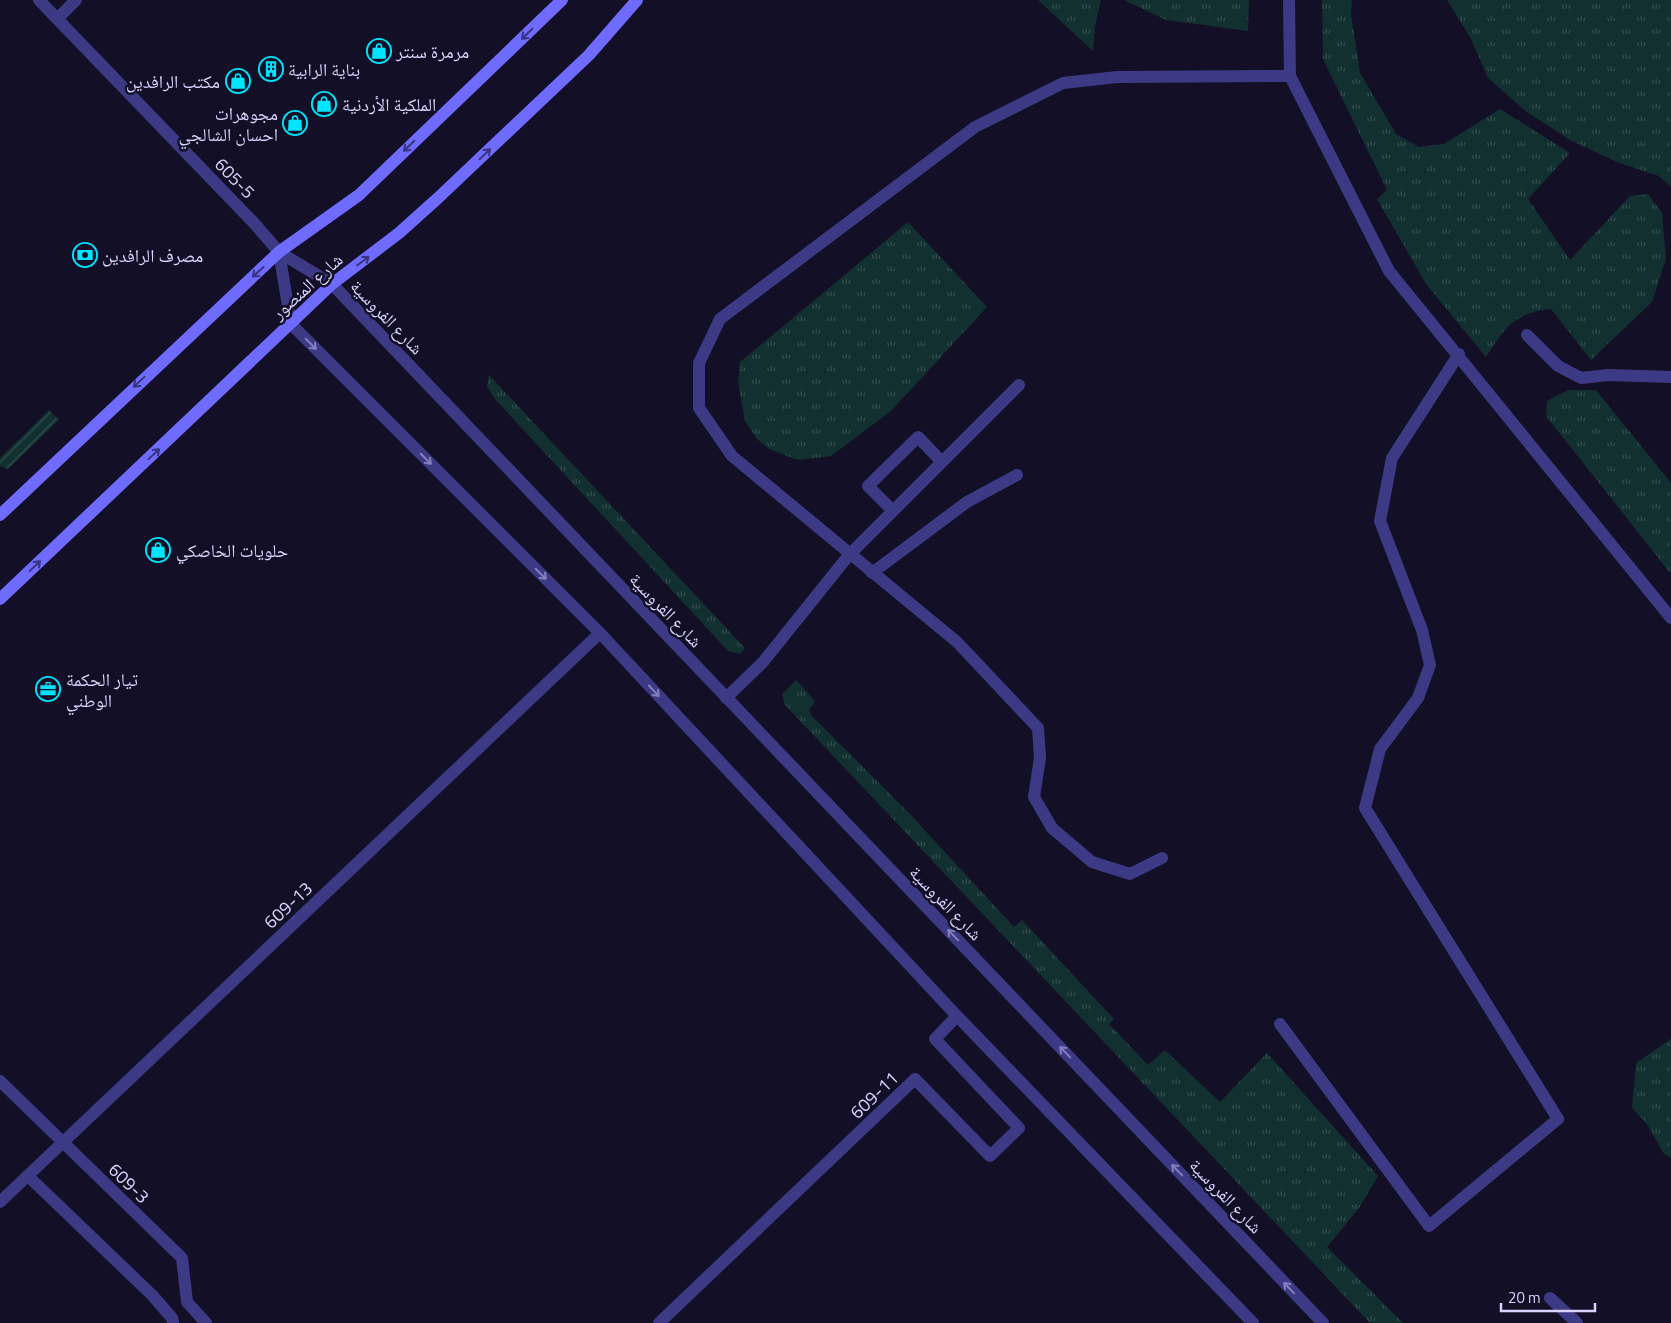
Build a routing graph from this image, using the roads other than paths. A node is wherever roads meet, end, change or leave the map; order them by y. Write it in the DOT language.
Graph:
graph roads {
  1 [pos="39,0"];
  2 [pos="76,0"];
  3 [pos="562,0"];
  4 [pos="638,0"];
  5 [pos="1290,0"];
  6 [pos="58,18"];
  7 [pos="1290,76"];
  8 [pos="279,252"];
  9 [pos="332,284"];
  10 [pos="291,324"];
  11 [pos="1527,335"];
  12 [pos="1459,354"];
  13 [pos="1671,377"];
  14 [pos="1019,385"];
  15 [pos="942,462"];
  16 [pos="1016,476"];
  17 [pos="893,511"];
  18 [pos="0,515"];
  19 [pos="849,555"];
  20 [pos="872,573"];
  21 [pos="0,599"];
  22 [pos="1671,618"];
  23 [pos="600,632"];
  24 [pos="726,698"];
  25 [pos="1162,858"];
  26 [pos="957,1016"];
  27 [pos="1280,1024"];
  28 [pos="0,1081"];
  29 [pos="62,1142"];
  30 [pos="28,1176"];
  31 [pos="0,1202"];
  32 [pos="1550,1298"];
  33 [pos="173,1323"];
  34 [pos="206,1323"];
  35 [pos="658,1323"];
  36 [pos="1254,1323"];
  37 [pos="1323,1323"];
  38 [pos="1577,1323"];
  1 -- 6 [label="street, 605-5"];
  2 -- 6 [label="street"];
  3 -- 8 [label="main road, one-way"];
  9 -- 4 [label="main road, شارع المنصور, one-way"];
  5 -- 7 [label="street"];
  6 -- 8 [label="street, 605-5"];
  7 -- 12 [label="street"];
  7 -- 19 [label="street"];
  8 -- 9 [label="street, شارع الفروسية"];
  8 -- 10 [label="street"];
  8 -- 18 [label="main road, one-way"];
  9 -- 10 [label="main road, شارع المنصور"];
  9 -- 24 [label="street, شارع الفروسية"];
  21 -- 10 [label="main road, شارع المنصور, one-way"];
  10 -- 23 [label="street, one-way"];
  11 -- 13 [label="street"];
  12 -- 22 [label="street"];
  12 -- 27 [label="street"];
  14 -- 15 [label="street"];
  15 -- 17 [label="street"];
  15 -- 17 [label="street"];
  16 -- 20 [label="street"];
  17 -- 19 [label="street"];
  19 -- 20 [label="street"];
  19 -- 24 [label="street"];
  20 -- 25 [label="street"];
  23 -- 26 [label="street, one-way"];
  23 -- 29 [label="street, 609-13"];
  37 -- 24 [label="street, شارع الفروسية, one-way"];
  26 -- 35 [label="street, 609-11"];
  26 -- 36 [label="street"];
  28 -- 29 [label="street, 609-3"];
  29 -- 30 [label="street, 609-13"];
  29 -- 34 [label="street, 609-3"];
  30 -- 31 [label="street, 609-13"];
  30 -- 33 [label="street"];
  32 -- 38 [label="street"];
}
